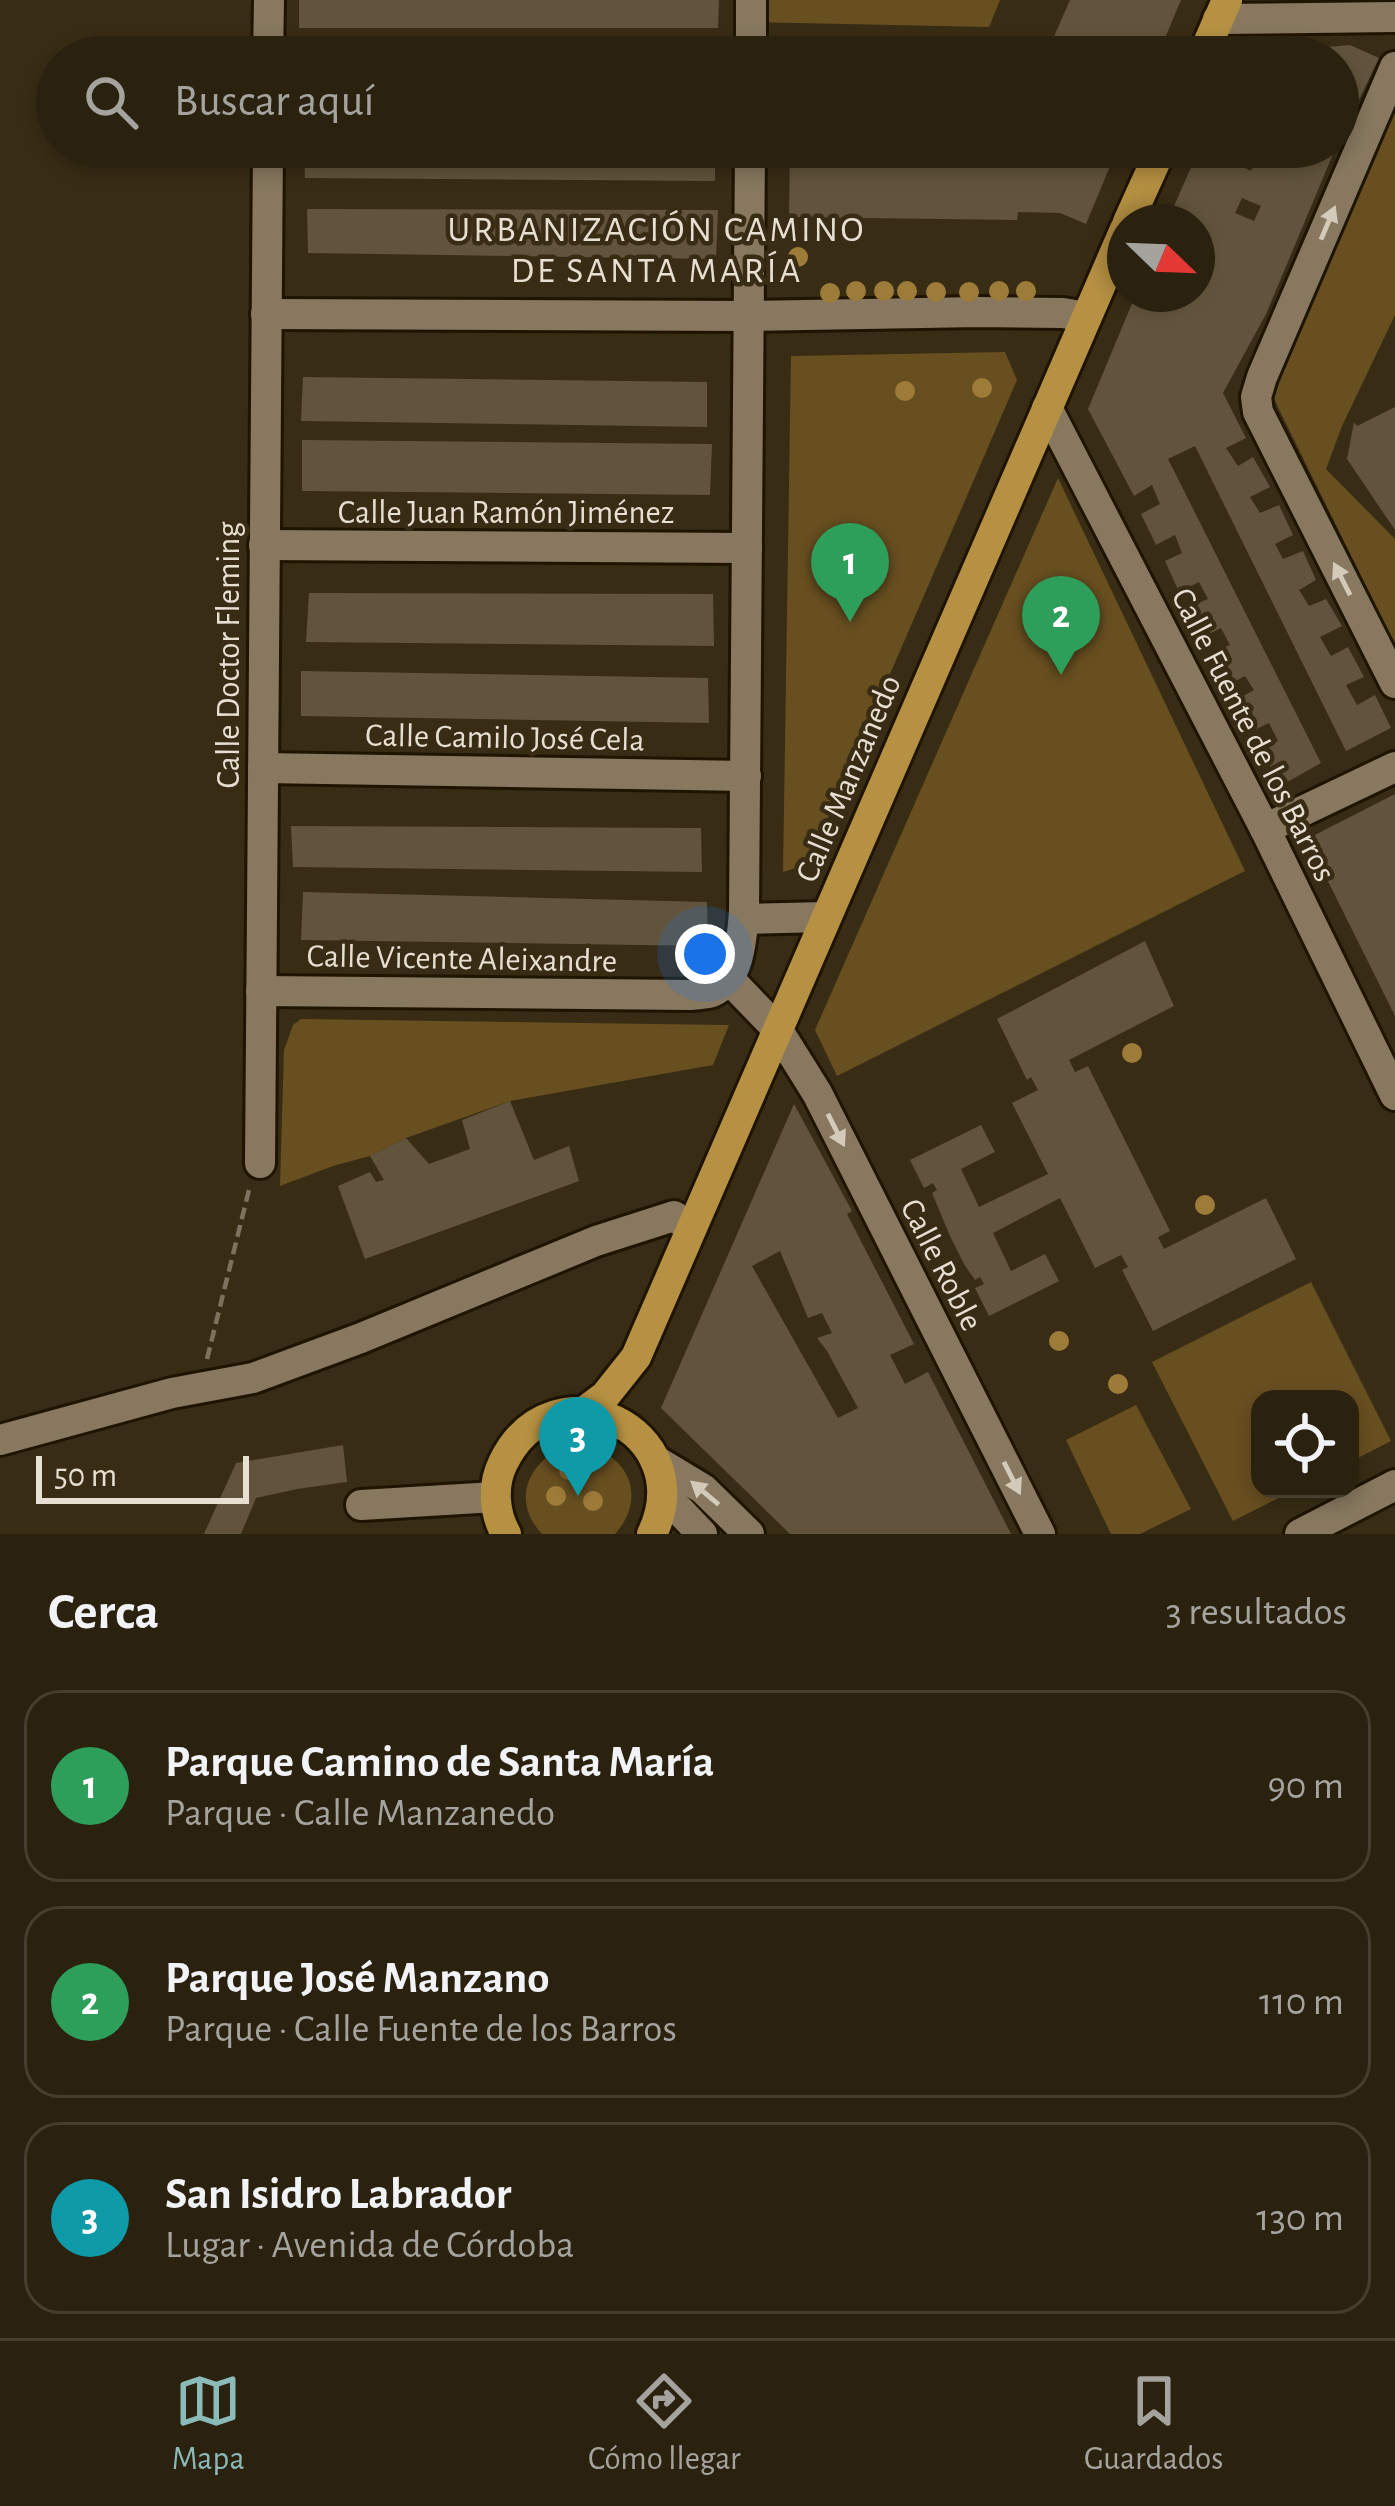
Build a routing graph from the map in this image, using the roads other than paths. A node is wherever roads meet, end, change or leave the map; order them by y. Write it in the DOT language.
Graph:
graph roads {
  1 [pos="269,0"];
  2 [pos="751,0"];
  3 [pos="1223,10"];
  4 [pos="1395,17"];
  5 [pos="268,36"];
  6 [pos="751,36"];
  7 [pos="1395,67"];
  8 [pos="1359,151"];
  9 [pos="268,168"];
  10 [pos="750,168"];
  11 [pos="1153,168"];
  12 [pos="1352,168"];
  13 [pos="1137,204"];
  14 [pos="1107,270"];
  15 [pos="266,314"];
  16 [pos="749,316"];
  17 [pos="1086,316"];
  18 [pos="1047,408"];
  19 [pos="264,544"];
  20 [pos="747,548"];
  21 [pos="1395,683"];
  22 [pos="1395,767"];
  23 [pos="262,768"];
  24 [pos="746,776"];
  25 [pos="1264,829"];
  26 [pos="826,916"];
  27 [pos="744,919"];
  28 [pos="728,978"];
  29 [pos="261,992"];
  30 [pos="777,1029"];
  31 [pos="1395,1095"];
  32 [pos="260,1163"];
  33 [pos="691,1228"];
  34 [pos="636,1357"];
  35 [pos="584,1411"];
  36 [pos="0,1440"];
  37 [pos="646,1447"];
  38 [pos="1395,1485"];
  39 [pos="663,1493"];
  40 [pos="495,1498"];
  41 [pos="362,1505"];
  42 [pos="506,1534"];
  43 [pos="652,1534"];
  44 [pos="702,1534"];
  45 [pos="749,1534"];
  46 [pos="1040,1534"];
  47 [pos="1300,1534"];
  1 -- 5 [label="street"];
  2 -- 6 [label="street"];
  3 -- 4 [label="street"];
  8 -- 7 [label="street, one-way"];
  9 -- 15 [label="street, Calle Doctor Fleming"];
  10 -- 16 [label="street"];
  11 -- 13 [label="main road, Calle Manzanedo"];
  21 -- 12 [label="street, one-way"];
  14 -- 17 [label="main road, Calle Manzanedo"];
  15 -- 16 [label="street"];
  15 -- 19 [label="street, Calle Doctor Fleming"];
  16 -- 17 [label="street"];
  16 -- 20 [label="street"];
  17 -- 18 [label="main road, Calle Manzanedo"];
  18 -- 25 [label="street, Calle Fuente de los Barros"];
  18 -- 26 [label="main road, Calle Manzanedo"];
  19 -- 20 [label="street, Calle Juan Ramón Jiménez"];
  19 -- 23 [label="street, Calle Doctor Fleming"];
  20 -- 24 [label="street"];
  22 -- 25 [label="street"];
  23 -- 24 [label="street, Calle Camilo José Cela"];
  23 -- 29 [label="street, Calle Doctor Fleming"];
  24 -- 27 [label="street"];
  25 -- 31 [label="street, Calle Fuente de los Barros"];
  26 -- 27 [label="street"];
  26 -- 30 [label="main road, Calle Manzanedo"];
  27 -- 28 [label="street"];
  28 -- 29 [label="street, Calle Vicente Aleixandre"];
  28 -- 30 [label="street, Calle Roble"];
  29 -- 32 [label="street, Calle Doctor Fleming"];
  30 -- 33 [label="main road, Calle Manzanedo"];
  30 -- 46 [label="street, Calle Roble, one-way"];
  33 -- 34 [label="main road, Calle Manzanedo"];
  33 -- 36 [label="street"];
  34 -- 35 [label="main road, Calle Manzanedo"];
  34 -- 37 [label="main road, Calle Manzanedo"];
  35 -- 37 [label="main road"];
  35 -- 40 [label="main road"];
  37 -- 39 [label="main road, Calle Manzanedo"];
  45 -- 37 [label="street, one-way"];
  38 -- 47 [label="street"];
  39 -- 43 [label="main road"];
  39 -- 44 [label="street"];
  40 -- 41 [label="street"];
  40 -- 42 [label="main road"];
}
